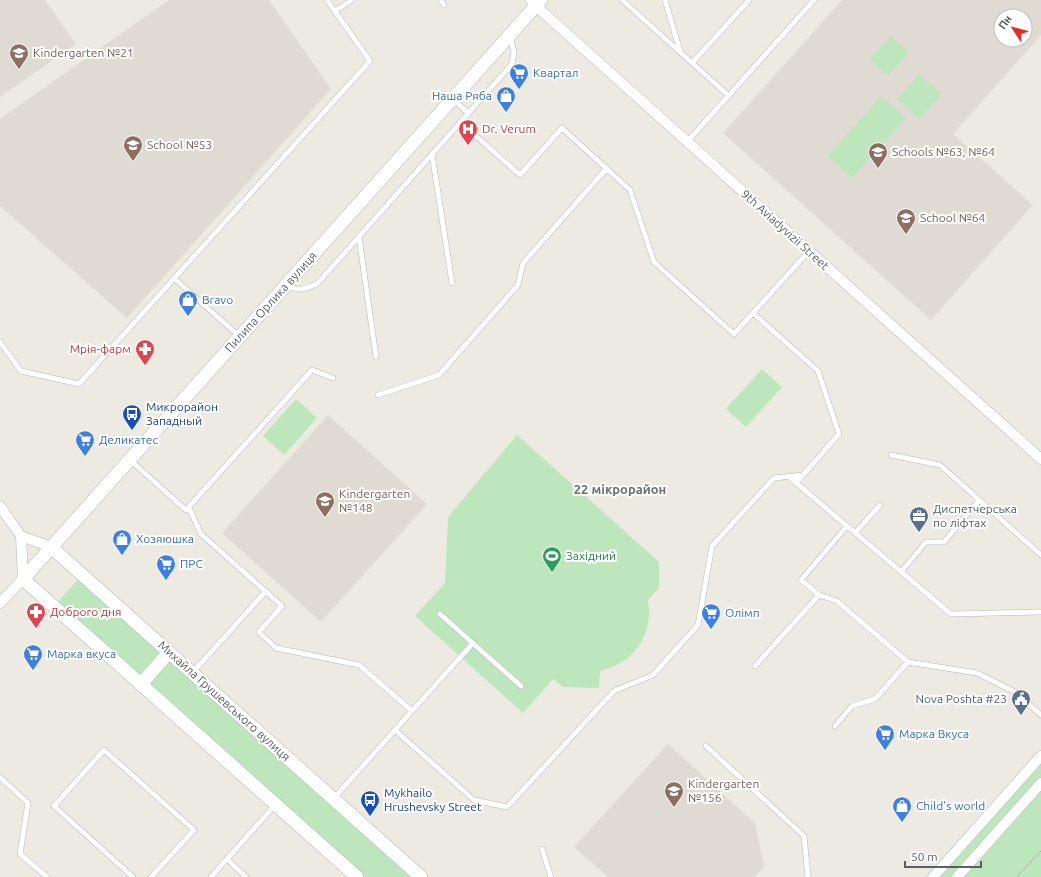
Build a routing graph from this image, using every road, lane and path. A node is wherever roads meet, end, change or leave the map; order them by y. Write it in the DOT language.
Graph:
graph roads {
  1 [pos="327,0"];
  2 [pos="352,0"];
  3 [pos="442,0"];
  4 [pos="622,0"];
  5 [pos="666,0"];
  6 [pos="749,0"];
  7 [pos="814,0"];
  8 [pos="536,2"];
  9 [pos="444,5"];
  10 [pos="335,11"];
  11 [pos="510,35"];
  12 [pos="681,52"];
  13 [pos="692,63"];
  14 [pos="729,96"];
  15 [pos="453,99"];
  16 [pos="468,113"];
  17 [pos="460,122"];
  18 [pos="687,142"];
  19 [pos="432,154"];
  20 [pos="606,168"];
  21 [pos="359,237"];
  22 [pos="809,251"];
  23 [pos="174,278"];
  24 [pos="287,283"];
  25 [pos="452,283"];
  26 [pos="753,313"];
  27 [pos="240,336"];
  28 [pos="0,342"];
  29 [pos="376,357"];
  30 [pos="334,378"];
  31 [pos="378,395"];
  32 [pos="891,455"];
  33 [pos="130,459"];
  34 [pos="1041,459"];
  35 [pos="803,475"];
  36 [pos="788,476"];
  37 [pos="796,483"];
  38 [pos="979,500"];
  39 [pos="880,505"];
  40 [pos="0,506"];
  41 [pos="189,508"];
  42 [pos="847,526"];
  43 [pos="855,533"];
  44 [pos="21,536"];
  45 [pos="51,547"];
  46 [pos="1041,555"];
  47 [pos="901,572"];
  48 [pos="23,579"];
  49 [pos="266,591"];
  50 [pos="819,595"];
  51 [pos="0,603"];
  52 [pos="1041,612"];
  53 [pos="440,614"];
  54 [pos="473,643"];
  55 [pos="170,652"];
  56 [pos="908,662"];
  57 [pos="755,666"];
  58 [pos="192,672"];
  59 [pos="141,684"];
  60 [pos="521,686"];
  61 [pos="412,711"];
  62 [pos="1041,715"];
  63 [pos="835,726"];
  64 [pos="395,730"];
  65 [pos="706,746"];
  66 [pos="1041,756"];
  67 [pos="0,777"];
  68 [pos="1041,783"];
  69 [pos="334,799"];
  70 [pos="276,805"];
  71 [pos="542,849"];
  72 [pos="227,859"];
  73 [pos="47,877"];
  74 [pos="133,877"];
  75 [pos="152,877"];
  76 [pos="211,877"];
  77 [pos="246,877"];
  78 [pos="357,877"];
  79 [pos="421,877"];
  80 [pos="551,877"];
  81 [pos="808,877"];
  82 [pos="932,877"];
  83 [pos="956,877"];
  1 -- 10 [label="lane"];
  2 -- 10 [label="lane"];
  3 -- 9 [label="lane"];
  4 -- 12 [label="lane"];
  5 -- 12 [label="lane"];
  6 -- 13 [label="lane"];
  7 -- 14 [label="lane"];
  8 -- 11 [label="street, Пилипа Орлика вулиця"];
  8 -- 18 [label="street, 9th Aviadyvizii Street"];
  10 -- 23 [label="lane"];
  11 -- 15 [label="street, Пилипа Орлика вулиця"];
  11 -- 16 [label="lane"];
  12 -- 13 [label="lane"];
  13 -- 14 [label="lane"];
  14 -- 18 [label="lane"];
  15 -- 16 [label="lane"];
  15 -- 24 [label="street, Пилипа Орлика вулиця"];
  16 -- 17 [label="lane"];
  17 -- 19 [label="lane"];
  17 -- 20 [label="lane"];
  18 -- 22 [label="street, 9th Aviadyvizii Street"];
  19 -- 21 [label="lane"];
  19 -- 25 [label="lane"];
  20 -- 26 [label="lane"];
  20 -- 31 [label="lane"];
  21 -- 24 [label="lane"];
  21 -- 29 [label="lane"];
  22 -- 26 [label="lane"];
  22 -- 34 [label="street, 9th Aviadyvizii Street"];
  23 -- 27 [label="lane"];
  23 -- 28 [label="lane"];
  24 -- 27 [label="street, Пилипа Орлика вулиця"];
  26 -- 35 [label="lane"];
  27 -- 33 [label="street, Пилипа Орлика вулиця"];
  30 -- 41 [label="lane"];
  32 -- 38 [label="lane"];
  33 -- 41 [label="lane"];
  33 -- 45 [label="street, Пилипа Орлика вулиця"];
  35 -- 36 [label="lane"];
  35 -- 37 [label="lane"];
  36 -- 37 [label="lane"];
  36 -- 64 [label="lane"];
  37 -- 42 [label="lane"];
  38 -- 46 [label="lane"];
  38 -- 47 [label="lane"];
  39 -- 43 [label="lane"];
  40 -- 44 [label="street"];
  41 -- 49 [label="lane"];
  42 -- 43 [label="lane"];
  42 -- 50 [label="lane"];
  43 -- 47 [label="lane"];
  44 -- 45 [label="street, Михайла Грушевського вулиця"];
  44 -- 48 [label="street"];
  45 -- 48 [label="street, Пилипа Орлика вулиця"];
  45 -- 55 [label="street, Михайла Грушевського вулиця"];
  47 -- 52 [label="lane"];
  48 -- 51 [label="street, Пилипа Орлика вулиця"];
  48 -- 59 [label="street"];
  49 -- 58 [label="lane"];
  49 -- 61 [label="lane"];
  50 -- 56 [label="lane"];
  50 -- 57 [label="lane"];
  53 -- 54 [label="lane"];
  54 -- 60 [label="lane"];
  54 -- 61 [label="lane"];
  55 -- 58 [label="street, Михайла Грушевського вулиця"];
  55 -- 59 [label="street"];
  56 -- 62 [label="lane"];
  56 -- 63 [label="lane"];
  58 -- 69 [label="street, Михайла Грушевського вулиця"];
  59 -- 70 [label="street"];
  61 -- 64 [label="lane"];
  64 -- 69 [label="lane"];
  65 -- 81 [label="lane"];
  66 -- 82 [label="street"];
  67 -- 73 [label="lane"];
  68 -- 83 [label="street"];
  69 -- 79 [label="street, Михайла Грушевського вулиця"];
  70 -- 72 [label="lane"];
  70 -- 78 [label="street"];
  71 -- 80 [label="lane"];
  72 -- 76 [label="lane"];
  72 -- 77 [label="lane"];
  74 -- 75 [label="lane"];
}
